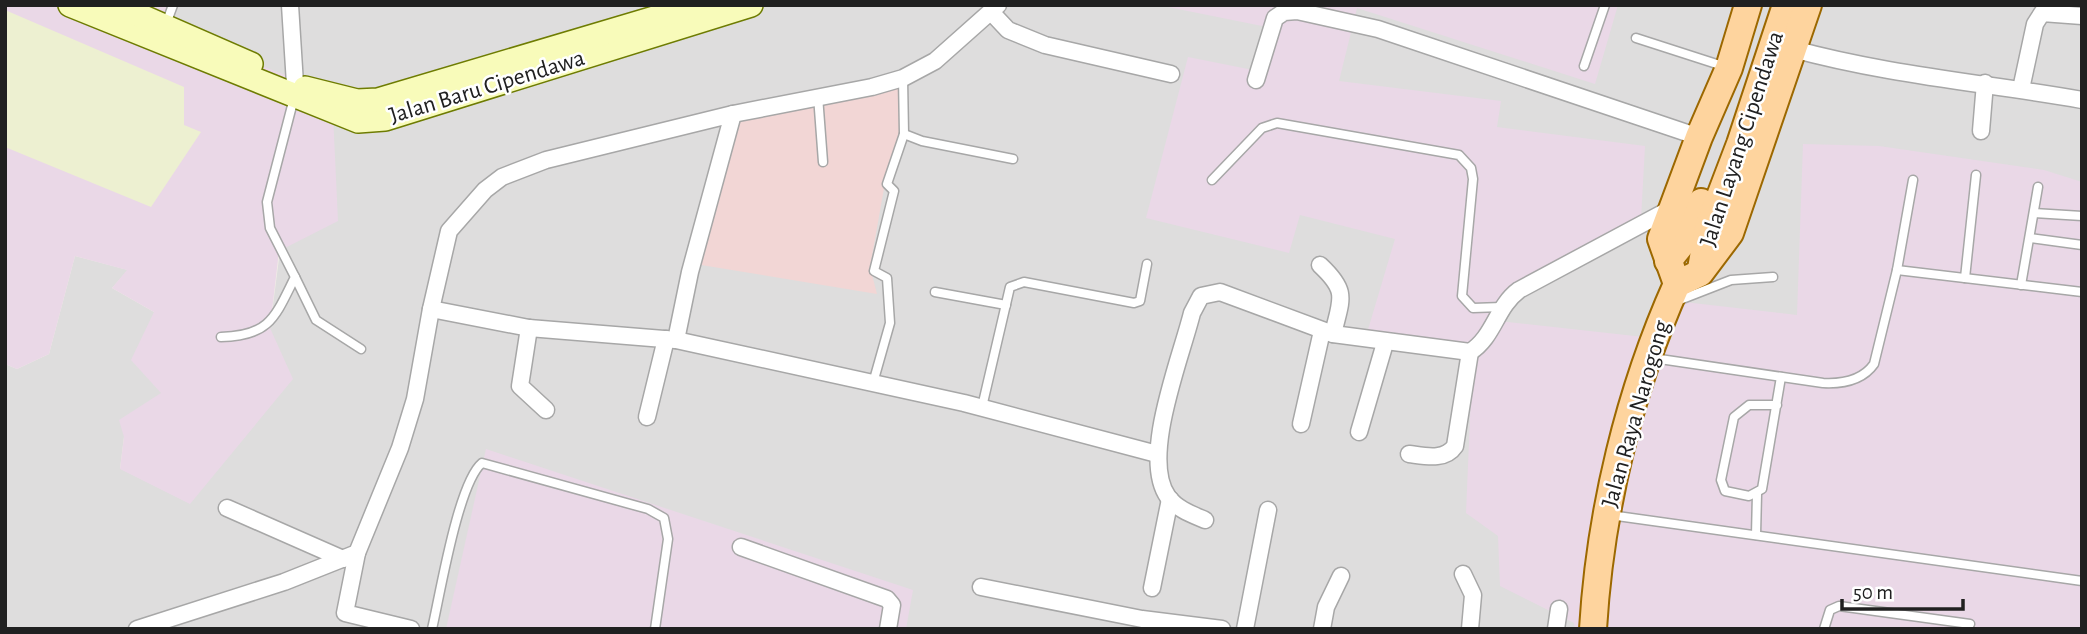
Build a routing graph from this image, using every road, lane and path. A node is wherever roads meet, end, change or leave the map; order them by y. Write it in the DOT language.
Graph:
graph roads {
  1 [pos="71,5"];
  2 [pos="116,5"];
  3 [pos="290,5"];
  4 [pos="698,5"];
  5 [pos="751,5"];
  6 [pos="1605,5"];
  7 [pos="1748,5"];
  8 [pos="1767,5"];
  9 [pos="1786,5"];
  10 [pos="1808,5"];
  11 [pos="995,9"];
  12 [pos="2082,16"];
  13 [pos="165,25"];
  14 [pos="1636,38"];
  15 [pos="1793,50"];
  16 [pos="547,61"];
  17 [pos="1584,66"];
  18 [pos="1729,68"];
  19 [pos="1171,74"];
  20 [pos="903,78"];
  21 [pos="1256,80"];
  22 [pos="1986,83"];
  23 [pos="2021,89"];
  24 [pos="294,91"];
  25 [pos="818,96"];
  26 [pos="2082,100"];
  27 [pos="733,114"];
  28 [pos="1981,131"];
  29 [pos="904,134"];
  30 [pos="1699,137"];
  31 [pos="1013,159"];
  32 [pos="823,162"];
  33 [pos="1976,175"];
  34 [pos="1212,180"];
  35 [pos="1913,180"];
  36 [pos="2038,187"];
  37 [pos="1672,208"];
  38 [pos="2034,212"];
  39 [pos="2082,216"];
  40 [pos="2030,238"];
  41 [pos="2082,245"];
  42 [pos="1147,264"];
  43 [pos="1320,265"];
  44 [pos="1897,270"];
  45 [pos="295,276"];
  46 [pos="1773,277"];
  47 [pos="1965,278"];
  48 [pos="1678,281"];
  49 [pos="2021,285"];
  50 [pos="935,292"];
  51 [pos="2082,292"];
  52 [pos="1006,305"];
  53 [pos="1502,307"];
  54 [pos="431,309"];
  55 [pos="530,328"];
  56 [pos="1327,333"];
  57 [pos="221,337"];
  58 [pos="671,340"];
  59 [pos="1385,343"];
  60 [pos="361,349"];
  61 [pos="1471,352"];
  62 [pos="1649,358"];
  63 [pos="1781,377"];
  64 [pos="873,383"];
  65 [pos="1777,405"];
  66 [pos="982,407"];
  67 [pos="546,410"];
  68 [pos="647,417"];
  69 [pos="1301,424"];
  70 [pos="1359,432"];
  71 [pos="1157,454"];
  72 [pos="1409,454"];
  73 [pos="1757,494"];
  74 [pos="1170,499"];
  75 [pos="227,508"];
  76 [pos="1268,510"];
  77 [pos="1607,514"];
  78 [pos="1205,520"];
  79 [pos="1756,536"];
  80 [pos="741,547"];
  81 [pos="350,556"];
  82 [pos="1463,574"];
  83 [pos="1340,576"];
  84 [pos="2082,581"];
  85 [pos="981,587"];
  86 [pos="1152,588"];
  87 [pos="1559,609"];
  88 [pos="343,621"];
  89 [pos="1125,622"];
  90 [pos="1970,624"];
  91 [pos="138,629"];
  92 [pos="411,629"];
  93 [pos="432,629"];
  94 [pos="655,629"];
  95 [pos="888,629"];
  96 [pos="1222,629"];
  97 [pos="1245,629"];
  98 [pos="1322,629"];
  99 [pos="1470,629"];
  100 [pos="1556,629"];
  101 [pos="1593,629"];
  102 [pos="1824,629"];
  1 -- 13 [label="main road, Jalan Baru Cipendawa"];
  2 -- 13 [label="main road, Jalan Baru Cipendawa"];
  3 -- 24 [label="street"];
  4 -- 16 [label="main road, Jalan Baru Cipendawa"];
  5 -- 16 [label="main road, Jalan Baru Cipendawa"];
  6 -- 17 [label="lane"];
  7 -- 18 [label="main road, Jalan Raya Narogong"];
  8 -- 48 [label="main road, Jalan Layang Cipendawa"];
  9 -- 48 [label="main road, Jalan Layang Cipendawa"];
  10 -- 15 [label="main road, Jalan Raya Narogong"];
  11 -- 19 [label="street"];
  11 -- 20 [label="street"];
  12 -- 23 [label="street"];
  13 -- 24 [label="main road, Jalan Baru Cipendawa"];
  14 -- 18 [label="lane"];
  15 -- 22 [label="street"];
  15 -- 48 [label="main road, Jalan Raya Narogong"];
  16 -- 24 [label="main road, Jalan Baru Cipendawa"];
  18 -- 30 [label="main road, Jalan Raya Narogong"];
  20 -- 25 [label="street"];
  20 -- 29 [label="lane"];
  21 -- 30 [label="street"];
  22 -- 23 [label="street"];
  22 -- 28 [label="street"];
  23 -- 26 [label="street"];
  24 -- 45 [label="lane"];
  25 -- 27 [label="street"];
  25 -- 32 [label="lane"];
  27 -- 54 [label="street"];
  27 -- 58 [label="street"];
  29 -- 31 [label="lane"];
  29 -- 64 [label="lane"];
  30 -- 37 [label="main road, Jalan Raya Narogong"];
  33 -- 47 [label="lane"];
  34 -- 53 [label="lane"];
  35 -- 44 [label="lane"];
  36 -- 38 [label="lane"];
  37 -- 48 [label="main road, Jalan Raya Narogong"];
  37 -- 53 [label="street"];
  38 -- 39 [label="lane"];
  38 -- 40 [label="lane"];
  40 -- 41 [label="lane"];
  40 -- 49 [label="lane"];
  42 -- 52 [label="lane"];
  43 -- 56 [label="street"];
  44 -- 47 [label="lane"];
  44 -- 63 [label="lane"];
  45 -- 57 [label="lane"];
  45 -- 60 [label="lane"];
  46 -- 48 [label="lane"];
  47 -- 49 [label="lane"];
  48 -- 62 [label="main road, Jalan Raya Narogong"];
  49 -- 51 [label="lane"];
  50 -- 52 [label="lane"];
  52 -- 66 [label="lane"];
  53 -- 61 [label="street"];
  54 -- 55 [label="street"];
  54 -- 81 [label="street"];
  55 -- 58 [label="street"];
  55 -- 67 [label="street"];
  56 -- 59 [label="street"];
  56 -- 69 [label="street"];
  56 -- 71 [label="street"];
  58 -- 64 [label="street"];
  58 -- 68 [label="street"];
  59 -- 61 [label="street"];
  59 -- 70 [label="street"];
  61 -- 72 [label="street"];
  62 -- 63 [label="lane"];
  62 -- 77 [label="main road, Jalan Raya Narogong"];
  63 -- 65 [label="lane"];
  64 -- 66 [label="street"];
  65 -- 73 [label="lane"];
  65 -- 73 [label="lane"];
  66 -- 71 [label="street"];
  71 -- 74 [label="street"];
  73 -- 79 [label="lane"];
  74 -- 78 [label="street"];
  74 -- 86 [label="street"];
  75 -- 81 [label="street"];
  76 -- 97 [label="street"];
  77 -- 79 [label="lane"];
  77 -- 101 [label="main road, Jalan Raya Narogong"];
  79 -- 84 [label="lane"];
  80 -- 95 [label="street"];
  81 -- 88 [label="street"];
  81 -- 91 [label="street"];
  82 -- 99 [label="street"];
  83 -- 98 [label="street"];
  85 -- 89 [label="street"];
  87 -- 100 [label="street"];
  88 -- 92 [label="street"];
  89 -- 96 [label="street"];
  90 -- 102 [label="lane"];
  93 -- 94 [label="lane"];
}
